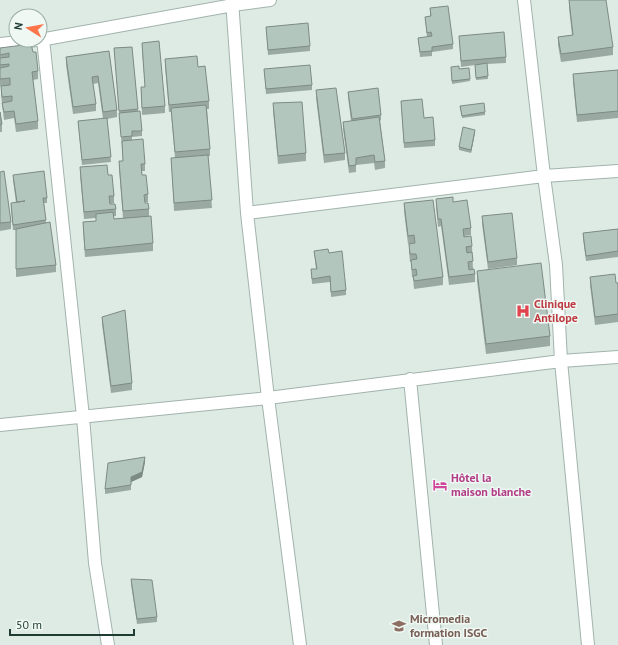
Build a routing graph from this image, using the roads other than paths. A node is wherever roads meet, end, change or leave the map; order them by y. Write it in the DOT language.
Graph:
graph roads {
  1 [pos="270,0"];
  2 [pos="524,0"];
  3 [pos="232,3"];
  4 [pos="48,38"];
  5 [pos="41,48"];
  6 [pos="618,171"];
  7 [pos="544,176"];
  8 [pos="247,213"];
  9 [pos="618,357"];
  10 [pos="561,361"];
  11 [pos="410,379"];
  12 [pos="268,398"];
  13 [pos="83,417"];
  14 [pos="0,425"];
  15 [pos="108,645"];
  16 [pos="300,645"];
  17 [pos="436,645"];
  18 [pos="588,645"];
  1 -- 3 [label="street"];
  2 -- 7 [label="street"];
  3 -- 4 [label="street"];
  3 -- 8 [label="street"];
  5 -- 13 [label="street"];
  6 -- 7 [label="street"];
  7 -- 8 [label="street"];
  7 -- 10 [label="street"];
  8 -- 12 [label="street"];
  9 -- 10 [label="street"];
  10 -- 11 [label="street"];
  10 -- 18 [label="street"];
  11 -- 12 [label="street"];
  11 -- 17 [label="street"];
  12 -- 13 [label="street"];
  12 -- 16 [label="street"];
  13 -- 14 [label="street"];
  13 -- 15 [label="street"];
}
